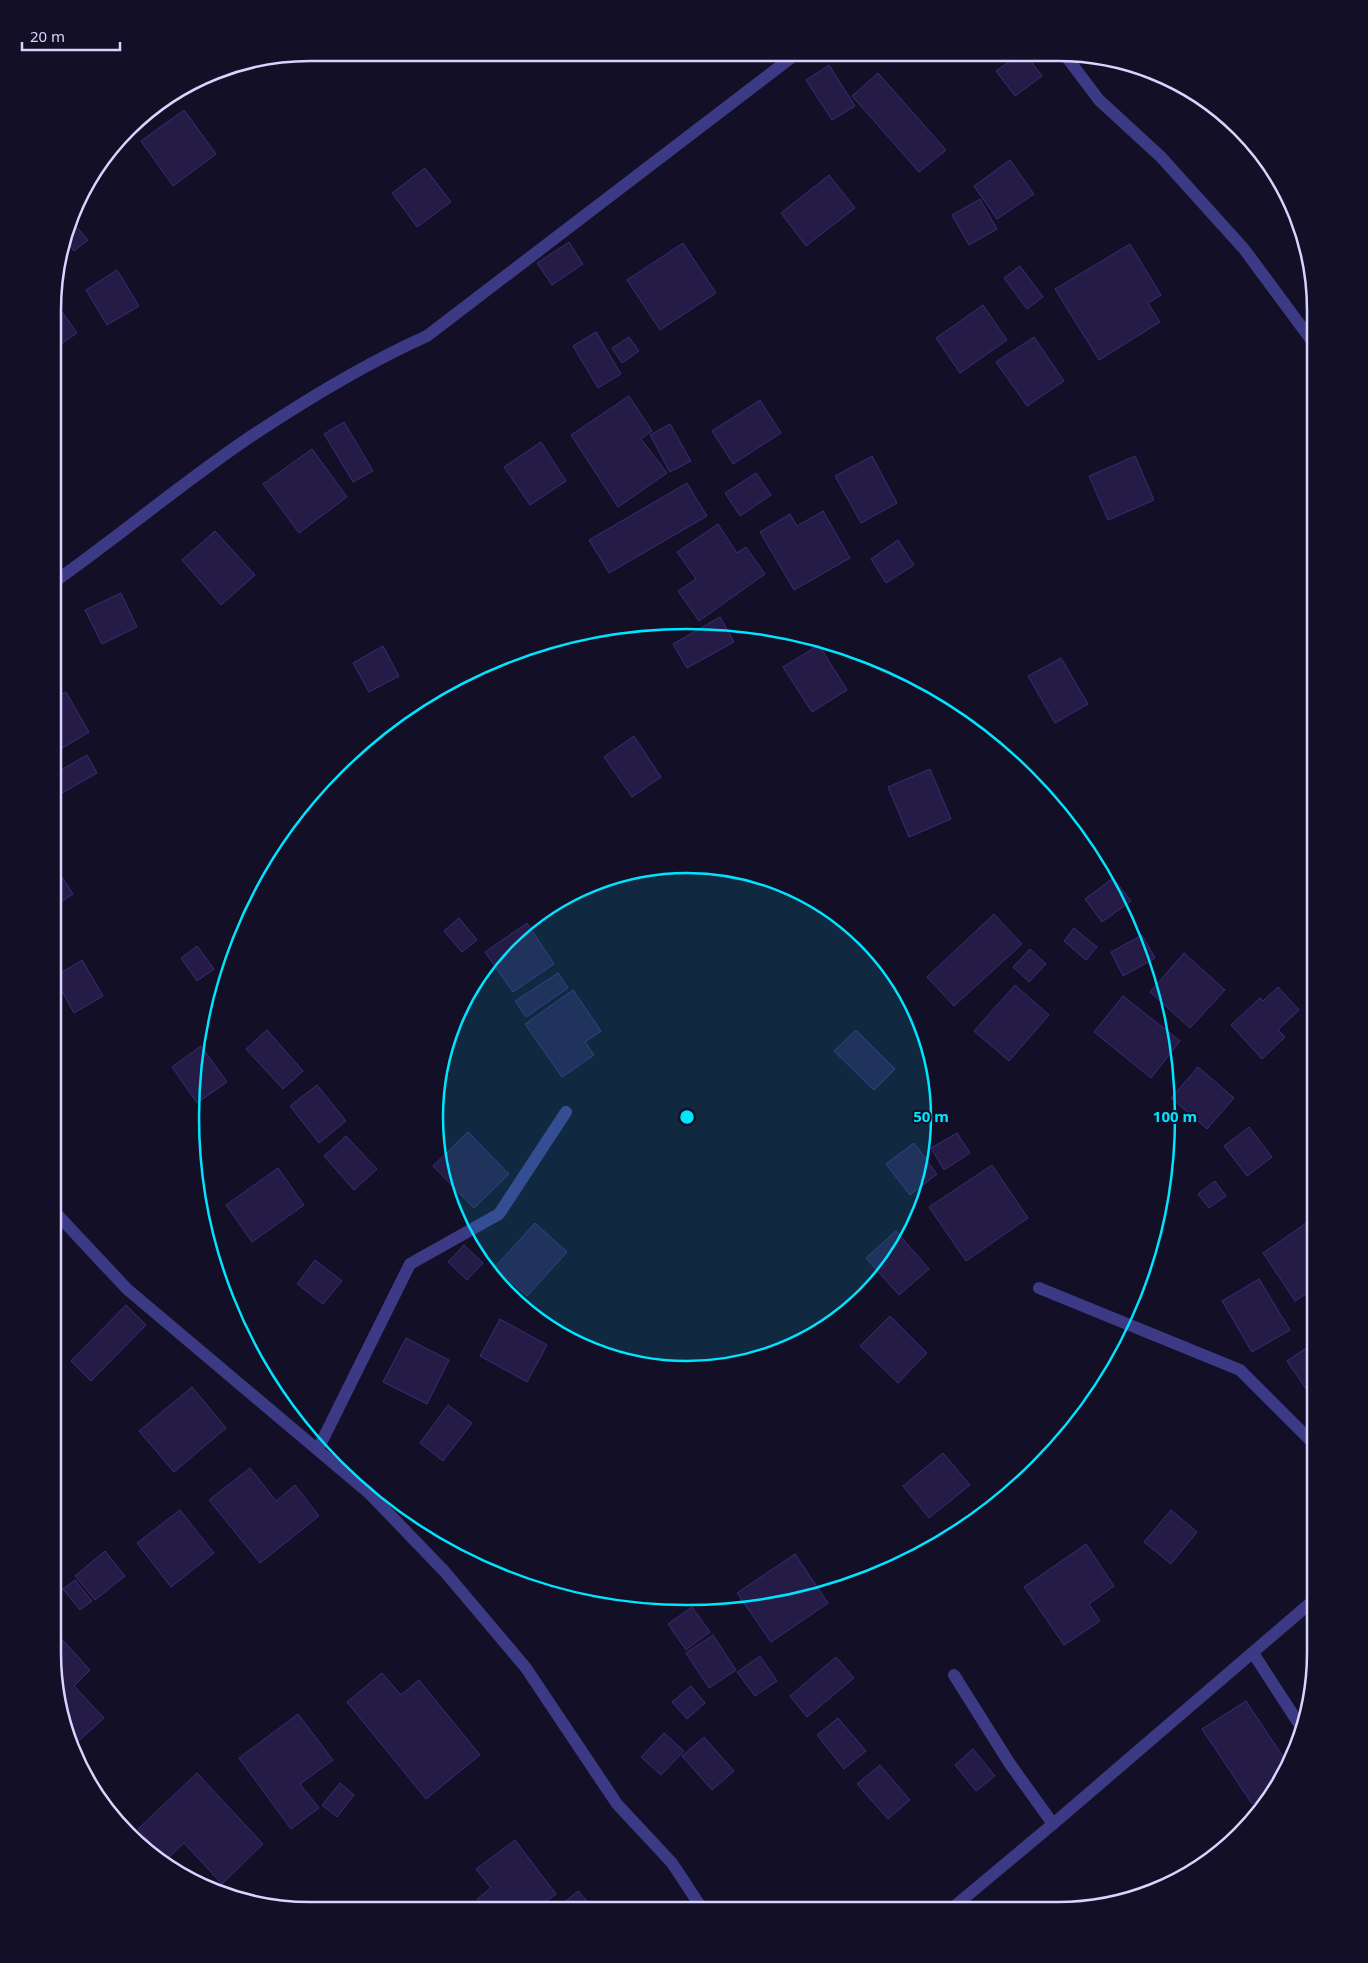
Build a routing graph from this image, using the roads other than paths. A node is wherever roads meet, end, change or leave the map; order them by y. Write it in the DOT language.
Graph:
graph roads {
  1 [pos="787,61"];
  2 [pos="1070,62"];
  3 [pos="1307,332"];
  4 [pos="61,577"];
  5 [pos="566,1112"];
  6 [pos="61,1218"];
  7 [pos="1039,1288"];
  8 [pos="1307,1437"];
  9 [pos="318,1449"];
  10 [pos="1307,1606"];
  11 [pos="1253,1653"];
  12 [pos="954,1675"];
  13 [pos="1297,1721"];
  14 [pos="1053,1824"];
  15 [pos="698,1902"];
  16 [pos="960,1902"];
  1 -- 4 [label="street"];
  2 -- 3 [label="street"];
  5 -- 9 [label="street"];
  6 -- 9 [label="street"];
  7 -- 8 [label="street"];
  9 -- 15 [label="street"];
  10 -- 11 [label="street"];
  11 -- 13 [label="street"];
  11 -- 14 [label="street"];
  12 -- 14 [label="street"];
  14 -- 16 [label="street"];
}
